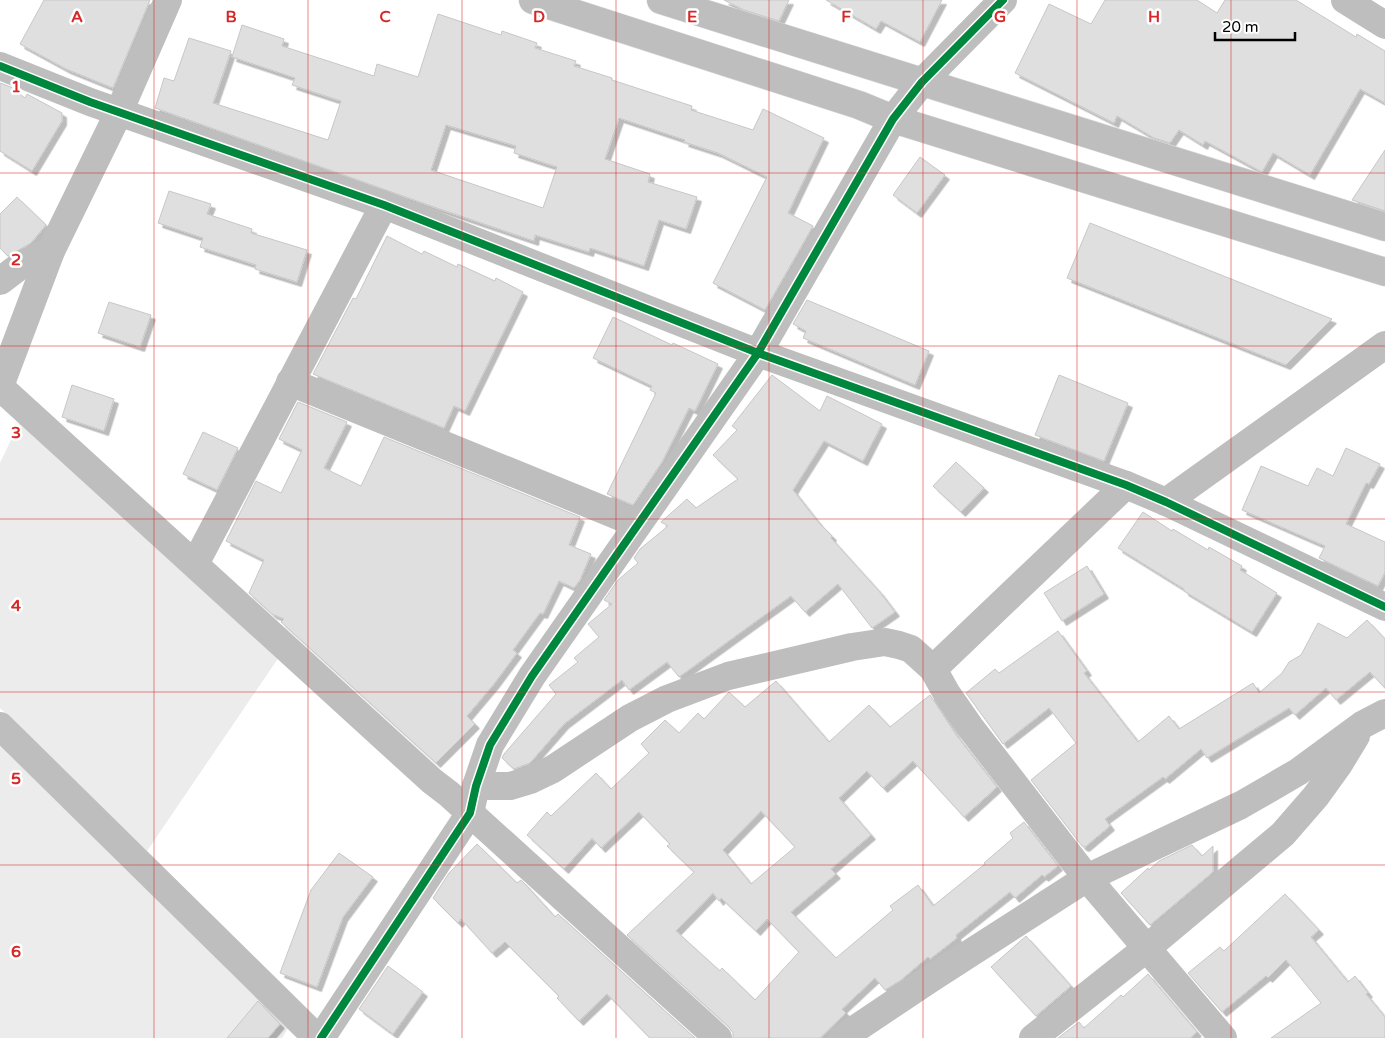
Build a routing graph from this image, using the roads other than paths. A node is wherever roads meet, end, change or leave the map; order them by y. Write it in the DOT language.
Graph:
graph roads {
  1 [pos="168,0"];
  2 [pos="533,0"];
  3 [pos="661,0"];
  4 [pos="1003,0"];
  5 [pos="1345,0"];
  6 [pos="1385,25"];
  7 [pos="0,66"];
  8 [pos="922,82"];
  9 [pos="120,112"];
  10 [pos="892,119"];
  11 [pos="384,205"];
  12 [pos="1385,227"];
  13 [pos="51,251"];
  14 [pos="1385,272"];
  15 [pos="0,281"];
  16 [pos="1385,345"];
  17 [pos="758,353"];
  18 [pos="290,382"];
  19 [pos="0,387"];
  20 [pos="1126,485"];
  21 [pos="1166,502"];
  22 [pos="638,524"];
  23 [pos="195,564"];
  24 [pos="1385,607"];
  25 [pos="933,668"];
  26 [pos="1374,719"];
  27 [pos="0,726"];
  28 [pos="476,786"];
  29 [pos="470,813"];
  30 [pos="1087,878"];
  31 [pos="1147,948"];
  32 [pos="317,1038"];
  33 [pos="321,1038"];
  34 [pos="718,1038"];
  35 [pos="842,1038"];
  36 [pos="1033,1038"];
  37 [pos="1223,1038"];
  1 -- 9 [label="street"];
  2 -- 10 [label="street"];
  3 -- 8 [label="street"];
  4 -- 8 [label="street"];
  5 -- 6 [label="street"];
  7 -- 9 [label="street"];
  8 -- 10 [label="street"];
  8 -- 12 [label="street"];
  9 -- 11 [label="street"];
  9 -- 13 [label="street"];
  10 -- 14 [label="street"];
  10 -- 17 [label="street"];
  11 -- 17 [label="street"];
  11 -- 18 [label="street"];
  13 -- 15 [label="street"];
  13 -- 19 [label="street"];
  16 -- 21 [label="street"];
  17 -- 20 [label="street"];
  17 -- 22 [label="street"];
  18 -- 22 [label="street"];
  18 -- 23 [label="street"];
  19 -- 23 [label="street"];
  20 -- 21 [label="street"];
  20 -- 25 [label="street"];
  21 -- 24 [label="street"];
  22 -- 28 [label="street"];
  23 -- 29 [label="street"];
  25 -- 28 [label="street"];
  25 -- 30 [label="street"];
  26 -- 30 [label="street"];
  26 -- 31 [label="street"];
  27 -- 32 [label="street"];
  28 -- 29 [label="street"];
  29 -- 33 [label="street"];
  29 -- 34 [label="street"];
  30 -- 31 [label="street"];
  30 -- 35 [label="street"];
  31 -- 36 [label="street"];
  31 -- 37 [label="street"];
}
